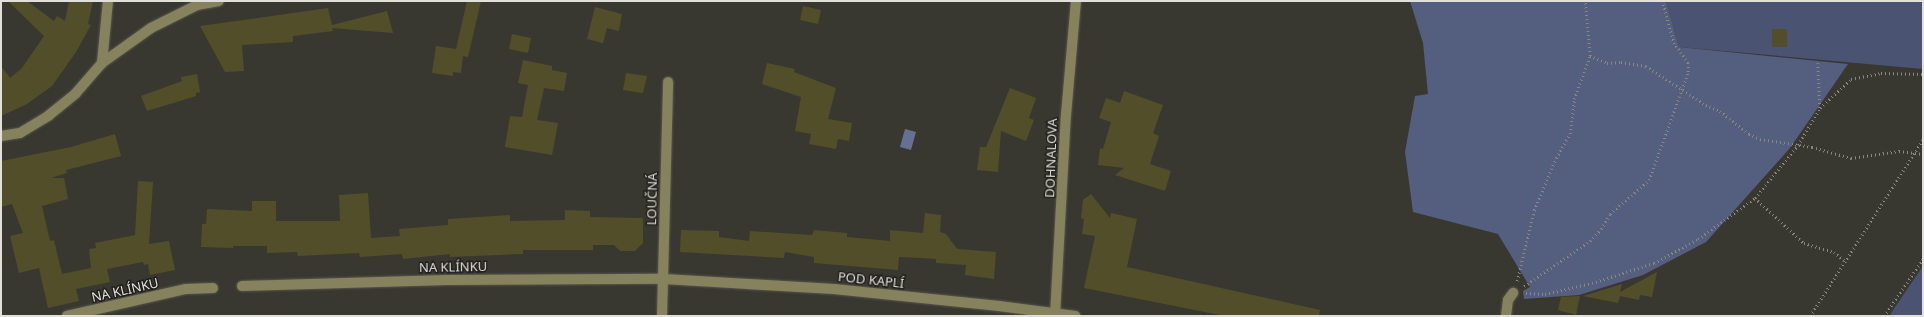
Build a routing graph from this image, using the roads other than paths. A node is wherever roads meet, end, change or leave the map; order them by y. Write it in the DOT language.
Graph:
graph roads {
  1 [pos="108,1"];
  2 [pos="219,1"];
  3 [pos="1076,1"];
  4 [pos="102,63"];
  5 [pos="668,82"];
  6 [pos="1,136"];
  7 [pos="664,279"];
  8 [pos="242,286"];
  9 [pos="213,288"];
  10 [pos="1513,293"];
  11 [pos="1056,314"];
  12 [pos="67,316"];
  13 [pos="662,316"];
  14 [pos="1075,316"];
  15 [pos="1506,316"];
  1 -- 4 [label="street"];
  2 -- 4 [label="street"];
  3 -- 11 [label="street, DOHNALOVA"];
  4 -- 6 [label="street"];
  5 -- 7 [label="street, LOUČNÁ"];
  7 -- 8 [label="street, NA KLÍNKU"];
  7 -- 11 [label="street, POD KAPLÍ"];
  7 -- 13 [label="street, LOUČNÁ"];
  9 -- 12 [label="street, NA KLÍNKU"];
  10 -- 15 [label="street"];
  11 -- 14 [label="street, POD KAPLÍ"];
}
